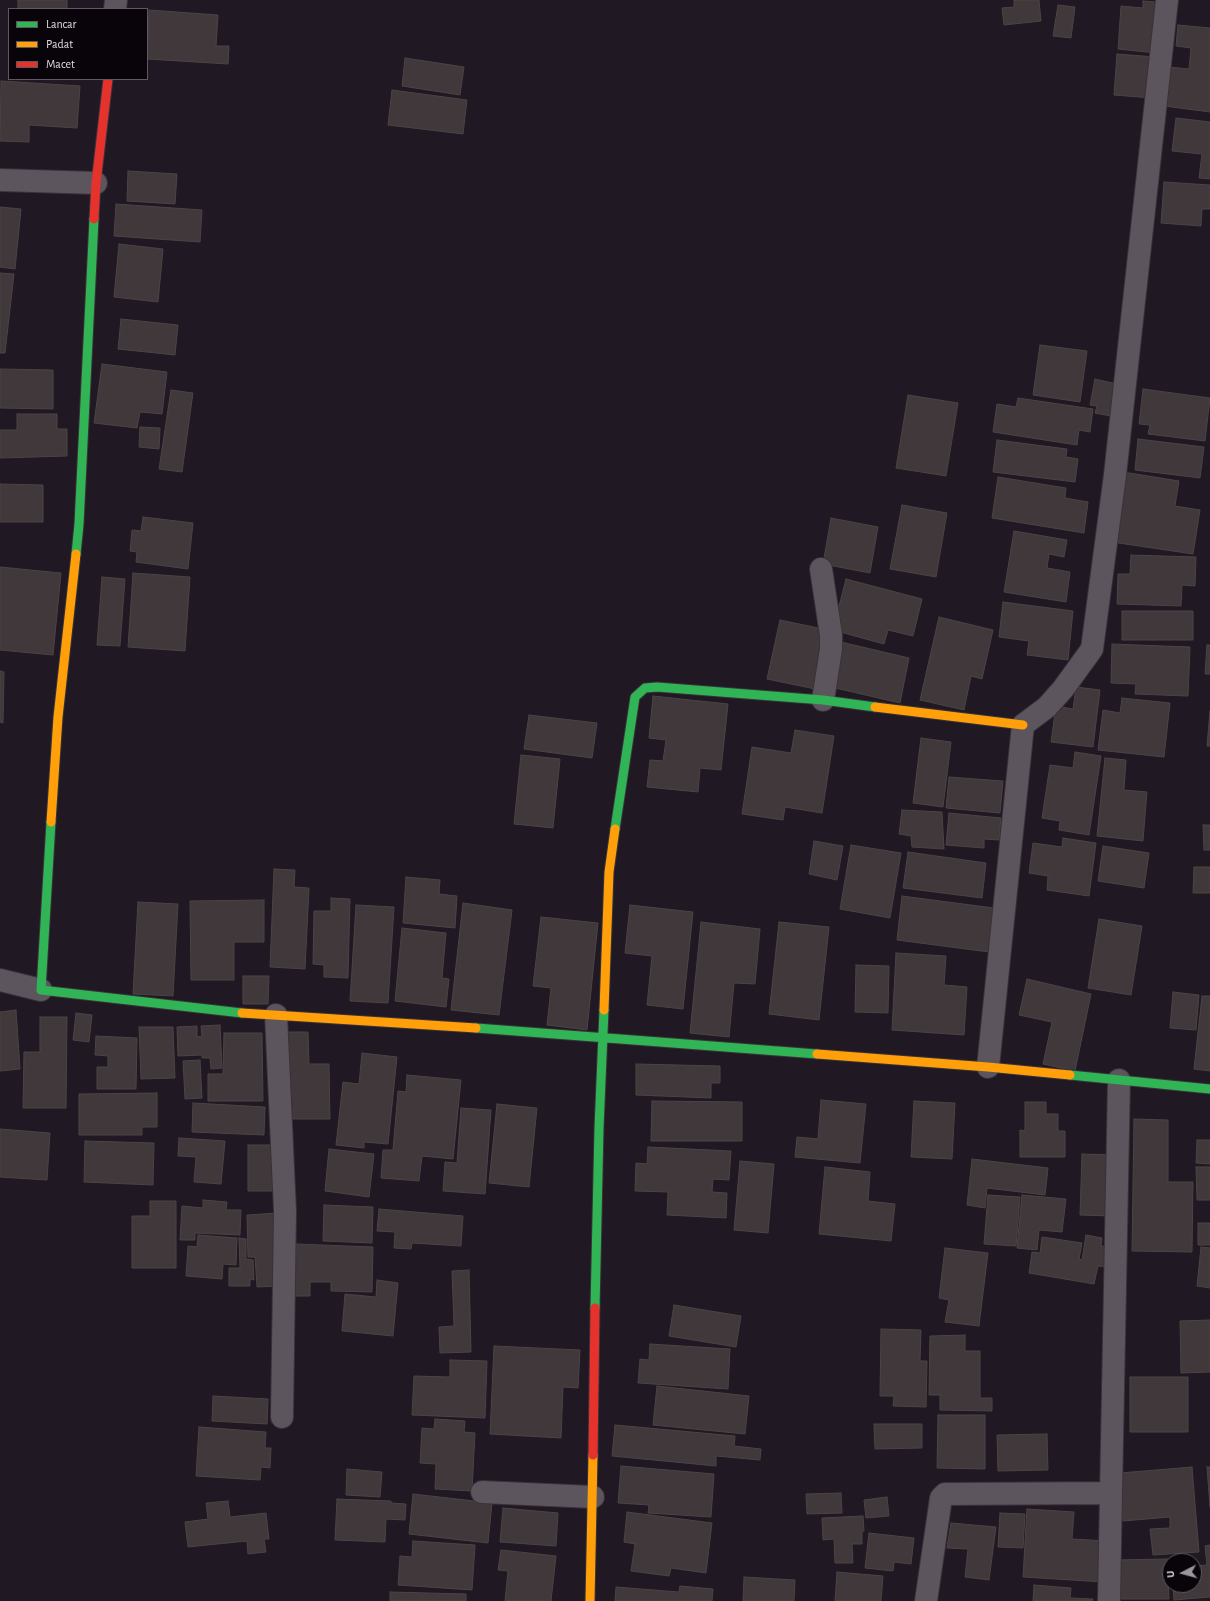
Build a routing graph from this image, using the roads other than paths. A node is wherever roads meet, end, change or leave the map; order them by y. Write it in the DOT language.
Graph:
graph roads {
  1 [pos="1167,0"];
  2 [pos="108,80"];
  3 [pos="0,180"];
  4 [pos="96,184"];
  5 [pos="821,569"];
  6 [pos="823,700"];
  7 [pos="1023,725"];
  8 [pos="0,980"];
  9 [pos="41,990"];
  10 [pos="276,1015"];
  11 [pos="604,1037"];
  12 [pos="988,1067"];
  13 [pos="1119,1080"];
  14 [pos="1210,1089"];
  15 [pos="282,1417"];
  16 [pos="482,1492"];
  17 [pos="1111,1493"];
  18 [pos="593,1497"];
  19 [pos="590,1601"];
  20 [pos="926,1601"];
  21 [pos="1109,1601"];
  1 -- 7 [label="street"];
  2 -- 4 [label="street"];
  3 -- 4 [label="street"];
  4 -- 9 [label="street"];
  5 -- 6 [label="street"];
  6 -- 7 [label="street"];
  6 -- 11 [label="street"];
  7 -- 12 [label="street"];
  8 -- 9 [label="street"];
  9 -- 10 [label="street"];
  10 -- 11 [label="street"];
  10 -- 15 [label="street"];
  11 -- 12 [label="street"];
  11 -- 18 [label="street"];
  12 -- 13 [label="street"];
  13 -- 14 [label="street"];
  13 -- 17 [label="street"];
  16 -- 18 [label="street"];
  17 -- 20 [label="street"];
  17 -- 21 [label="street"];
  18 -- 19 [label="street"];
}
